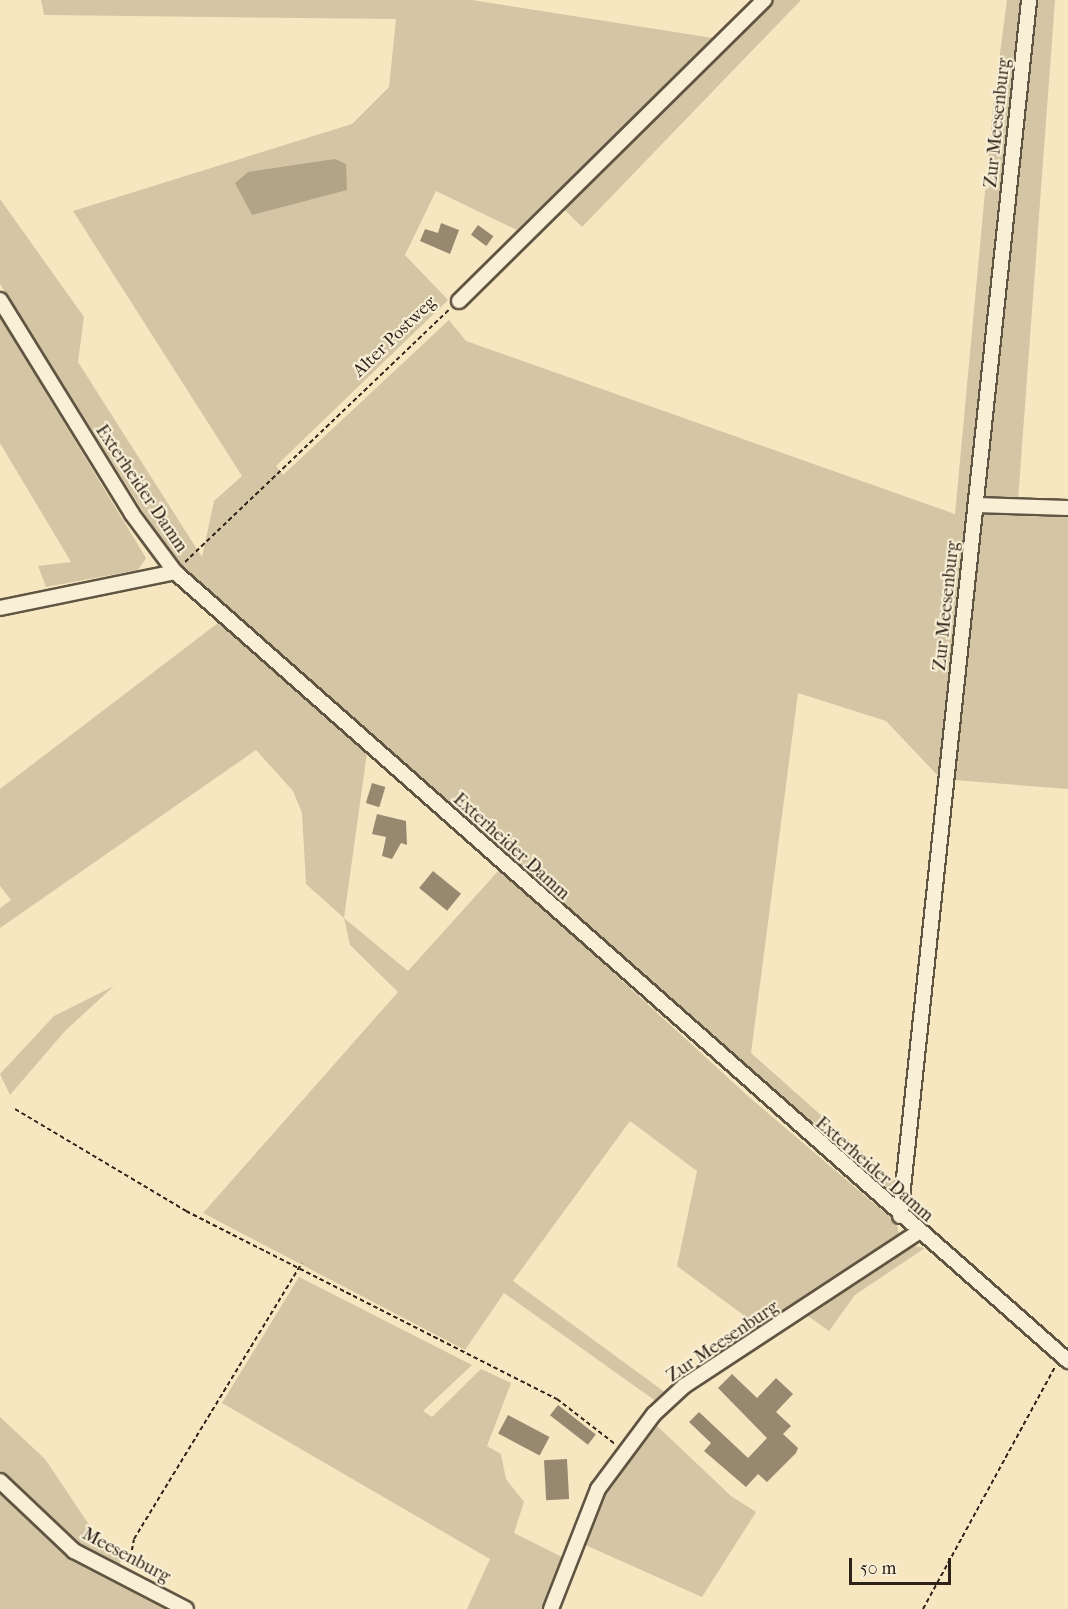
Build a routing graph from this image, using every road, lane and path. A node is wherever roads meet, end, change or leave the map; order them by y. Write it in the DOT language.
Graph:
graph roads {
  1 [pos="764,0"];
  2 [pos="1029,0"];
  3 [pos="0,300"];
  4 [pos="459,301"];
  5 [pos="976,505"];
  6 [pos="1068,508"];
  7 [pos="176,572"];
  8 [pos="0,608"];
  9 [pos="15,1109"];
  10 [pos="900,1216"];
  11 [pos="918,1232"];
  12 [pos="302,1263"];
  13 [pos="297,1270"];
  14 [pos="1065,1359"];
  15 [pos="624,1452"];
  16 [pos="0,1480"];
  17 [pos="133,1580"];
  18 [pos="186,1609"];
  19 [pos="551,1609"];
  20 [pos="923,1609"];
  1 -- 4 [label="street, Alter Postweg"];
  2 -- 5 [label="street, Zur Meesenburg"];
  3 -- 7 [label="street, Exterheider Damm"];
  4 -- 7 [label="path, Alter Postweg"];
  5 -- 6 [label="street"];
  5 -- 10 [label="street, Zur Meesenburg"];
  7 -- 8 [label="street"];
  7 -- 10 [label="street, Exterheider Damm"];
  9 -- 13 [label="path"];
  10 -- 11 [label="street, Exterheider Damm"];
  11 -- 14 [label="street, Exterheider Damm"];
  11 -- 15 [label="street, Zur Meesenburg"];
  12 -- 13 [label="path"];
  13 -- 15 [label="path"];
  13 -- 17 [label="path"];
  14 -- 20 [label="path"];
  15 -- 19 [label="street, Zur Meesenburg"];
  16 -- 17 [label="street, Meesenburg"];
  17 -- 18 [label="street, Meesenburg"];
}
